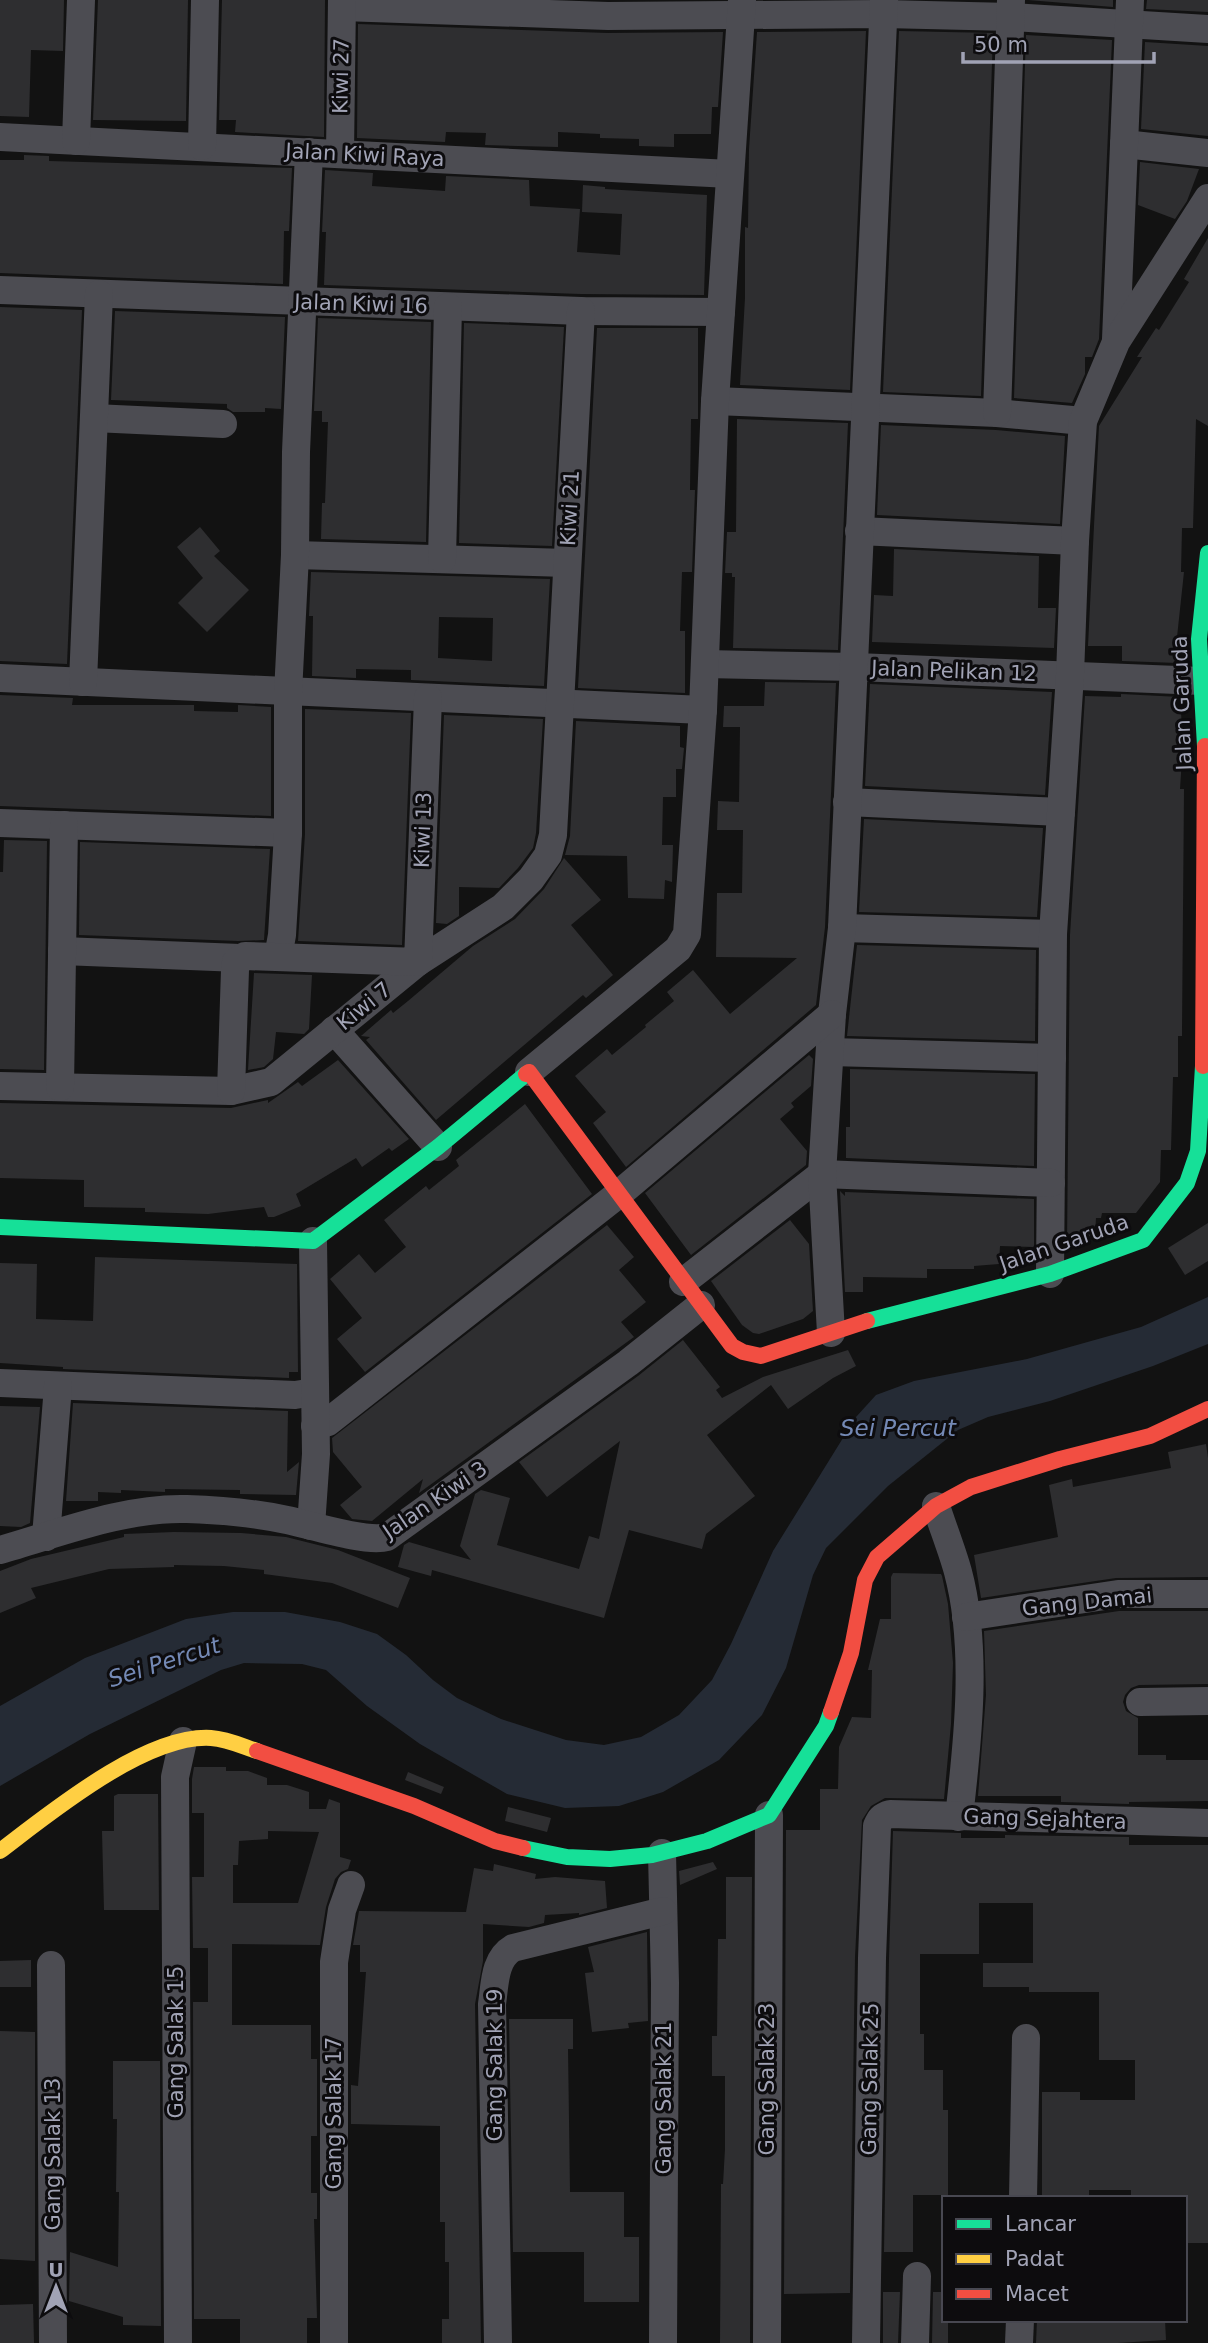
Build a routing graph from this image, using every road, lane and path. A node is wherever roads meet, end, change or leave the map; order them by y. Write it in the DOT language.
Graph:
graph roads {
  1 [pos="81,0"];
  2 [pos="205,0"];
  3 [pos="342,4"];
  4 [pos="478,6"];
  5 [pos="742,7"];
  6 [pos="884,7"];
  7 [pos="608,8"];
  8 [pos="1011,9"];
  9 [pos="1129,13"];
  10 [pos="1208,29"];
  11 [pos="0,137"];
  12 [pos="76,141"];
  13 [pos="1124,144"];
  14 [pos="202,146"];
  15 [pos="309,152"];
  16 [pos="340,153"];
  17 [pos="1208,153"];
  18 [pos="730,174"];
  19 [pos="1208,198"];
  20 [pos="0,290"];
  21 [pos="99,294"];
  22 [pos="304,302"];
  23 [pos="447,307"];
  24 [pos="581,312"];
  25 [pos="721,312"];
  26 [pos="1116,342"];
  27 [pos="715,401"];
  28 [pos="865,407"];
  29 [pos="997,414"];
  30 [pos="94,418"];
  31 [pos="1083,422"];
  32 [pos="223,424"];
  33 [pos="859,531"];
  34 [pos="1075,541"];
  35 [pos="1208,552"];
  36 [pos="295,555"];
  37 [pos="442,559"];
  38 [pos="568,563"];
  39 [pos="705,664"];
  40 [pos="856,667"];
  41 [pos="1070,675"];
  42 [pos="0,678"];
  43 [pos="1202,681"];
  44 [pos="83,682"];
  45 [pos="288,693"];
  46 [pos="428,698"];
  47 [pos="560,704"];
  48 [pos="703,710"];
  49 [pos="847,802"];
  50 [pos="1061,812"];
  51 [pos="0,823"];
  52 [pos="64,825"];
  53 [pos="288,833"];
  54 [pos="842,928"];
  55 [pos="1053,934"];
  56 [pos="62,951"];
  57 [pos="278,957"];
  58 [pos="240,958"];
  59 [pos="418,962"];
  60 [pos="832,1014"];
  61 [pos="334,1030"];
  62 [pos="830,1052"];
  63 [pos="1052,1058"];
  64 [pos="529,1072"];
  65 [pos="0,1086"];
  66 [pos="60,1087"];
  67 [pos="231,1091"];
  68 [pos="438,1147"];
  69 [pos="822,1174"];
  70 [pos="1051,1183"];
  71 [pos="620,1193"];
  72 [pos="0,1227"];
  73 [pos="313,1241"];
  74 [pos="1050,1274"];
  75 [pos="683,1282"];
  76 [pos="701,1305"];
  77 [pos="831,1333"];
  78 [pos="0,1383"];
  79 [pos="58,1387"];
  80 [pos="314,1392"];
  81 [pos="1208,1409"];
  82 [pos="315,1426"];
  83 [pos="936,1506"];
  84 [pos="311,1526"];
  85 [pos="46,1537"];
  86 [pos="0,1550"];
  87 [pos="1208,1594"];
  88 [pos="966,1617"];
  89 [pos="1208,1701"];
  90 [pos="1140,1702"];
  91 [pos="183,1741"];
  92 [pos="769,1815"];
  93 [pos="883,1816"];
  94 [pos="959,1817"];
  95 [pos="1208,1823"];
  96 [pos="0,1851"];
  97 [pos="662,1853"];
  98 [pos="351,1885"];
  99 [pos="663,1911"];
  100 [pos="51,1965"];
  101 [pos="1026,2038"];
  102 [pos="1023,2196"];
  103 [pos="917,2276"];
  104 [pos="1020,2322"];
  105 [pos="53,2343"];
  106 [pos="178,2343"];
  107 [pos="334,2343"];
  108 [pos="498,2343"];
  109 [pos="663,2343"];
  110 [pos="767,2343"];
  111 [pos="866,2343"];
  112 [pos="915,2343"];
  113 [pos="1019,2343"];
  1 -- 12 [label="street"];
  2 -- 14 [label="street"];
  3 -- 4 [label="street"];
  3 -- 16 [label="street, Kiwi 27"];
  4 -- 7 [label="street"];
  5 -- 6 [label="street"];
  5 -- 7 [label="street"];
  5 -- 18 [label="street"];
  6 -- 8 [label="street"];
  6 -- 28 [label="street"];
  8 -- 9 [label="street"];
  8 -- 29 [label="street"];
  9 -- 10 [label="street"];
  9 -- 13 [label="street"];
  11 -- 12 [label="street, Jalan Kiwi Raya"];
  12 -- 14 [label="street, Jalan Kiwi Raya"];
  13 -- 17 [label="street"];
  13 -- 26 [label="street"];
  14 -- 15 [label="street, Jalan Kiwi Raya"];
  15 -- 16 [label="street, Jalan Kiwi Raya"];
  15 -- 22 [label="street"];
  16 -- 18 [label="street, Jalan Kiwi Raya"];
  18 -- 25 [label="street"];
  19 -- 26 [label="street"];
  20 -- 21 [label="street, Jalan Kiwi 16"];
  21 -- 22 [label="street, Jalan Kiwi 16"];
  21 -- 30 [label="street"];
  22 -- 23 [label="street, Jalan Kiwi 16"];
  22 -- 36 [label="street"];
  23 -- 24 [label="street, Jalan Kiwi 16"];
  23 -- 37 [label="street"];
  24 -- 25 [label="street, Jalan Kiwi 16"];
  24 -- 38 [label="street, Kiwi 21"];
  25 -- 27 [label="street"];
  26 -- 31 [label="street"];
  27 -- 28 [label="street"];
  27 -- 39 [label="street"];
  28 -- 29 [label="street"];
  28 -- 33 [label="street"];
  29 -- 31 [label="street"];
  30 -- 32 [label="street"];
  30 -- 44 [label="street"];
  31 -- 34 [label="street"];
  33 -- 34 [label="street"];
  33 -- 40 [label="street"];
  34 -- 41 [label="street"];
  35 -- 43 [label="street, Jalan Garuda"];
  36 -- 37 [label="street"];
  36 -- 45 [label="street"];
  37 -- 38 [label="street"];
  38 -- 47 [label="street, Kiwi 21"];
  39 -- 40 [label="street, Jalan Pelikan 12"];
  39 -- 48 [label="street"];
  40 -- 41 [label="street, Jalan Pelikan 12"];
  40 -- 49 [label="street"];
  41 -- 43 [label="street, Jalan Pelikan 12"];
  41 -- 50 [label="street"];
  42 -- 44 [label="street"];
  43 -- 74 [label="street, Jalan Garuda"];
  44 -- 45 [label="street"];
  45 -- 46 [label="street"];
  45 -- 53 [label="street"];
  46 -- 47 [label="street"];
  46 -- 59 [label="street, Kiwi 13"];
  47 -- 48 [label="street"];
  47 -- 59 [label="street, Kiwi 7"];
  48 -- 64 [label="street"];
  49 -- 50 [label="street"];
  49 -- 54 [label="street"];
  50 -- 55 [label="street"];
  51 -- 52 [label="street"];
  52 -- 53 [label="street"];
  52 -- 56 [label="street"];
  53 -- 57 [label="street"];
  54 -- 55 [label="street"];
  54 -- 60 [label="street"];
  55 -- 63 [label="street"];
  56 -- 58 [label="street"];
  56 -- 66 [label="street"];
  57 -- 58 [label="street"];
  57 -- 59 [label="street"];
  58 -- 67 [label="street"];
  59 -- 61 [label="street, Kiwi 7"];
  60 -- 62 [label="street"];
  60 -- 71 [label="street"];
  61 -- 67 [label="street, Kiwi 7"];
  61 -- 68 [label="street"];
  62 -- 63 [label="street"];
  62 -- 69 [label="street"];
  63 -- 70 [label="street"];
  64 -- 68 [label="street"];
  64 -- 71 [label="street, Jalan Garuda"];
  65 -- 66 [label="street, Kiwi 7"];
  66 -- 67 [label="street, Kiwi 7"];
  68 -- 73 [label="street"];
  69 -- 70 [label="street"];
  69 -- 75 [label="street"];
  69 -- 77 [label="street"];
  70 -- 74 [label="street"];
  71 -- 75 [label="street, Jalan Garuda"];
  71 -- 82 [label="street"];
  72 -- 73 [label="street"];
  73 -- 80 [label="street"];
  74 -- 77 [label="street, Jalan Garuda"];
  75 -- 76 [label="street, Jalan Garuda"];
  76 -- 77 [label="street, Jalan Garuda"];
  76 -- 84 [label="street, Jalan Kiwi 3"];
  78 -- 79 [label="street"];
  79 -- 80 [label="street"];
  79 -- 85 [label="street"];
  80 -- 82 [label="street"];
  81 -- 83 [label="street"];
  82 -- 84 [label="street"];
  83 -- 88 [label="street"];
  83 -- 92 [label="street"];
  84 -- 85 [label="street, Jalan Kiwi 3"];
  85 -- 86 [label="street, Jalan Kiwi 3"];
  87 -- 88 [label="street, Gang Damai"];
  88 -- 94 [label="street"];
  89 -- 90 [label="street"];
  91 -- 96 [label="street"];
  91 -- 97 [label="street"];
  91 -- 106 [label="street, Gang Salak 15"];
  92 -- 97 [label="street"];
  92 -- 110 [label="street, Gang Salak 23"];
  93 -- 94 [label="street, Gang Sejahtera"];
  93 -- 111 [label="street, Gang Salak 25"];
  94 -- 95 [label="street, Gang Sejahtera"];
  97 -- 99 [label="street, Gang Salak 21"];
  98 -- 107 [label="street, Gang Salak 17"];
  99 -- 108 [label="street, Gang Salak 19"];
  99 -- 109 [label="street, Gang Salak 21"];
  100 -- 105 [label="street, Gang Salak 13"];
  101 -- 102 [label="street"];
  103 -- 112 [label="street"];
  104 -- 113 [label="street"];
}
